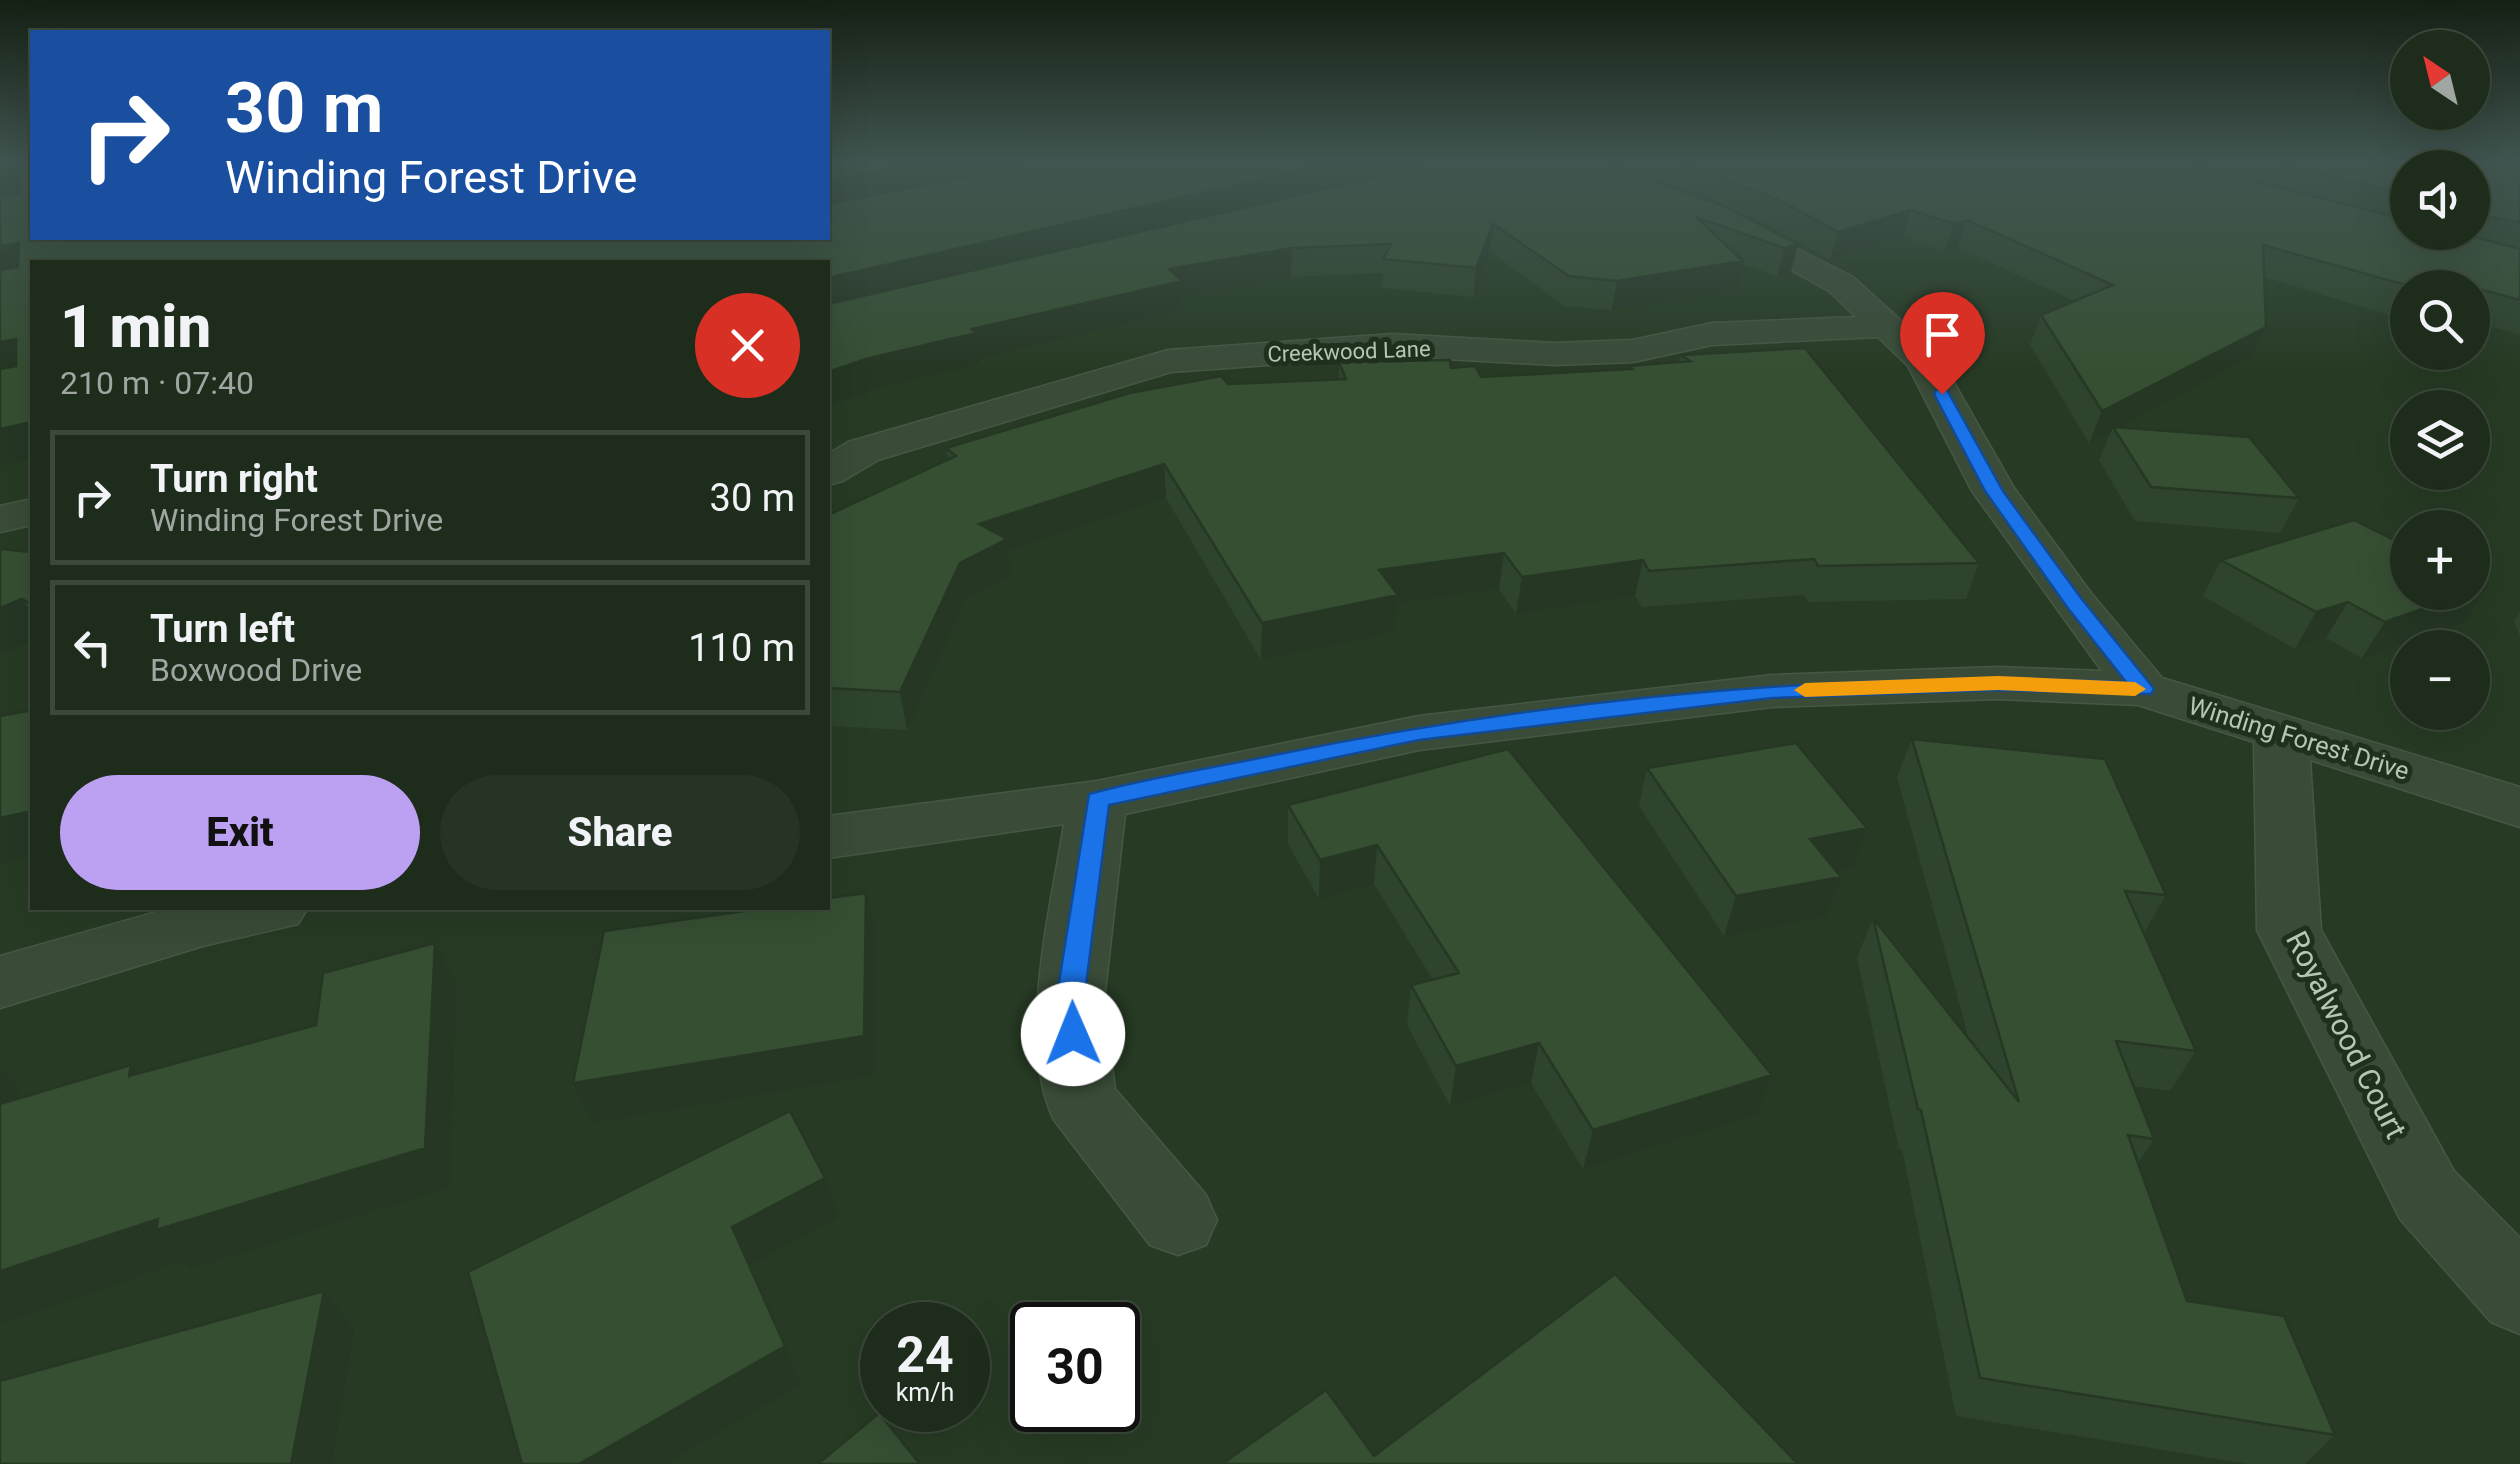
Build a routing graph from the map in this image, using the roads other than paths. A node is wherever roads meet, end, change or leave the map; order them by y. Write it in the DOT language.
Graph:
graph roads {
  1 [pos="1749,232"];
  2 [pos="1887,326"];
  3 [pos="830,471"];
  4 [pos="30,512"];
  5 [pos="0,520"];
  6 [pos="2143,689"];
  7 [pos="2281,732"];
  8 [pos="1097,800"];
  9 [pos="2520,807"];
  10 [pos="830,837"];
  11 [pos="266,910"];
  12 [pos="0,982"];
  13 [pos="1178,1220"];
  14 [pos="2520,1295"];
  1 -- 2 [label="street"];
  2 -- 3 [label="street, Creekwood Lane"];
  2 -- 6 [label="street"];
  4 -- 5 [label="street"];
  6 -- 7 [label="street, Winding Forest Drive"];
  6 -- 8 [label="street, Winding Forest Drive"];
  7 -- 9 [label="street, Winding Forest Drive"];
  7 -- 14 [label="street, Royalwood Court"];
  8 -- 10 [label="street, Winding Forest Drive"];
  8 -- 13 [label="street"];
  11 -- 12 [label="street"];
}
